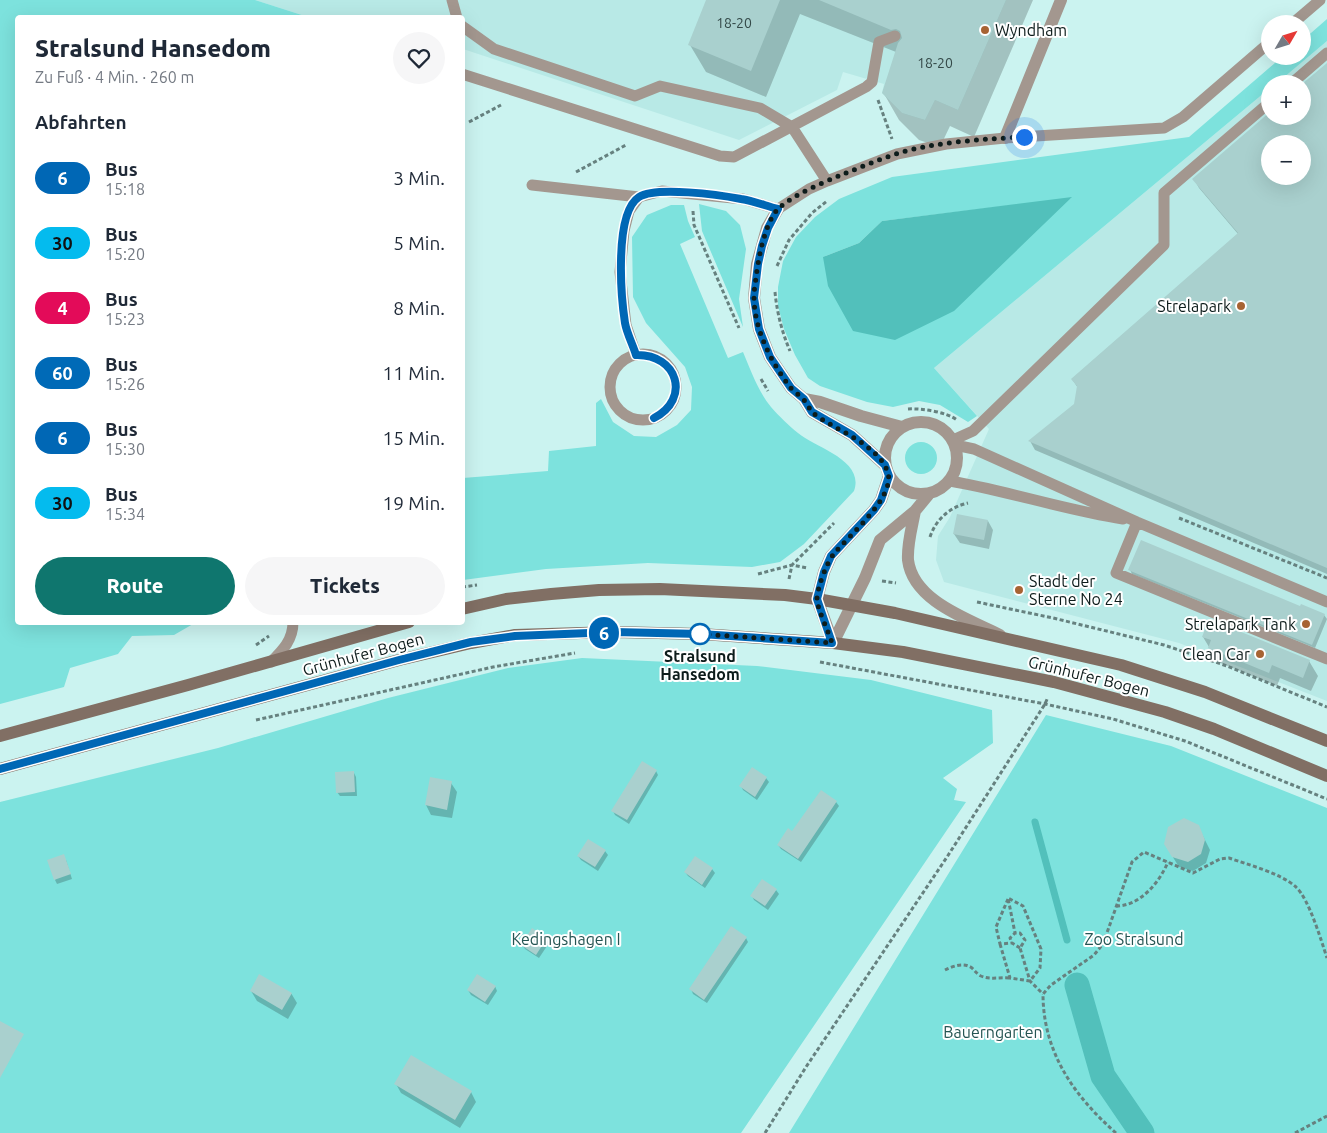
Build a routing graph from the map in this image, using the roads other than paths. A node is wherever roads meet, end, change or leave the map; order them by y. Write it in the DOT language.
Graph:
graph roads {
  1 [pos="452,0"];
  2 [pos="1061,0"];
  3 [pos="1320,0"];
  4 [pos="456,15"];
  5 [pos="1302,15"];
  6 [pos="465,28"];
  7 [pos="894,36"];
  8 [pos="1261,50"];
  9 [pos="1327,53"];
  10 [pos="465,75"];
  11 [pos="1301,75"];
  12 [pos="1261,110"];
  13 [pos="792,127"];
  14 [pos="1005,138"];
  15 [pos="827,181"];
  16 [pos="532,185"];
  17 [pos="639,197"];
  18 [pos="778,209"];
  19 [pos="636,355"];
  20 [pos="804,399"];
  21 [pos="902,427"];
  22 [pos="954,442"];
  23 [pos="887,470"];
  24 [pos="950,481"];
  25 [pos="929,494"];
  26 [pos="915,511"];
  27 [pos="1137,522"];
  28 [pos="817,599"];
  29 [pos="1327,602"];
  30 [pos="852,605"];
  31 [pos="465,609"];
  32 [pos="293,625"];
  33 [pos="399,625"];
  34 [pos="1011,640"];
  35 [pos="832,643"];
  36 [pos="1327,659"];
  37 [pos="271,662"];
  38 [pos="0,736"];
  39 [pos="1327,741"];
  40 [pos="0,769"];
  41 [pos="1327,776"];
  1 -- 4 [label="lane"];
  2 -- 14 [label="street"];
  3 -- 5 [label="lane"];
  6 -- 13 [label="lane"];
  7 -- 13 [label="lane"];
  8 -- 14 [label="lane"];
  9 -- 11 [label="lane"];
  10 -- 13 [label="lane"];
  12 -- 22 [label="lane"];
  13 -- 15 [label="lane"];
  14 -- 15 [label="lane"];
  15 -- 18 [label="lane"];
  16 -- 17 [label="lane"];
  17 -- 18 [label="lane"];
  17 -- 19 [label="lane"];
  18 -- 20 [label="street"];
  19 -- 19 [label="lane"];
  20 -- 21 [label="street"];
  20 -- 23 [label="street"];
  21 -- 22 [label="street"];
  21 -- 23 [label="street"];
  22 -- 24 [label="street"];
  22 -- 27 [label="lane"];
  23 -- 25 [label="street"];
  23 -- 28 [label="street"];
  24 -- 25 [label="street"];
  24 -- 27 [label="lane"];
  25 -- 26 [label="street, Grünhufer Bogen"];
  26 -- 30 [label="street, Grünhufer Bogen"];
  26 -- 34 [label="street, Grünhufer Bogen"];
  27 -- 29 [label="lane"];
  27 -- 36 [label="lane"];
  28 -- 30 [label="main road, Grünhufer Bogen"];
  28 -- 31 [label="main road, Grünhufer Bogen"];
  28 -- 35 [label="street"];
  30 -- 34 [label="main road, Grünhufer Bogen"];
  30 -- 35 [label="street, Grünhufer Bogen"];
  32 -- 37 [label="lane"];
  33 -- 37 [label="main road, Grünhufer Bogen"];
  34 -- 39 [label="main road, Grünhufer Bogen"];
  35 -- 40 [label="main road, Grünhufer Bogen"];
  35 -- 41 [label="main road, Grünhufer Bogen"];
  37 -- 38 [label="main road, Grünhufer Bogen"];
}
